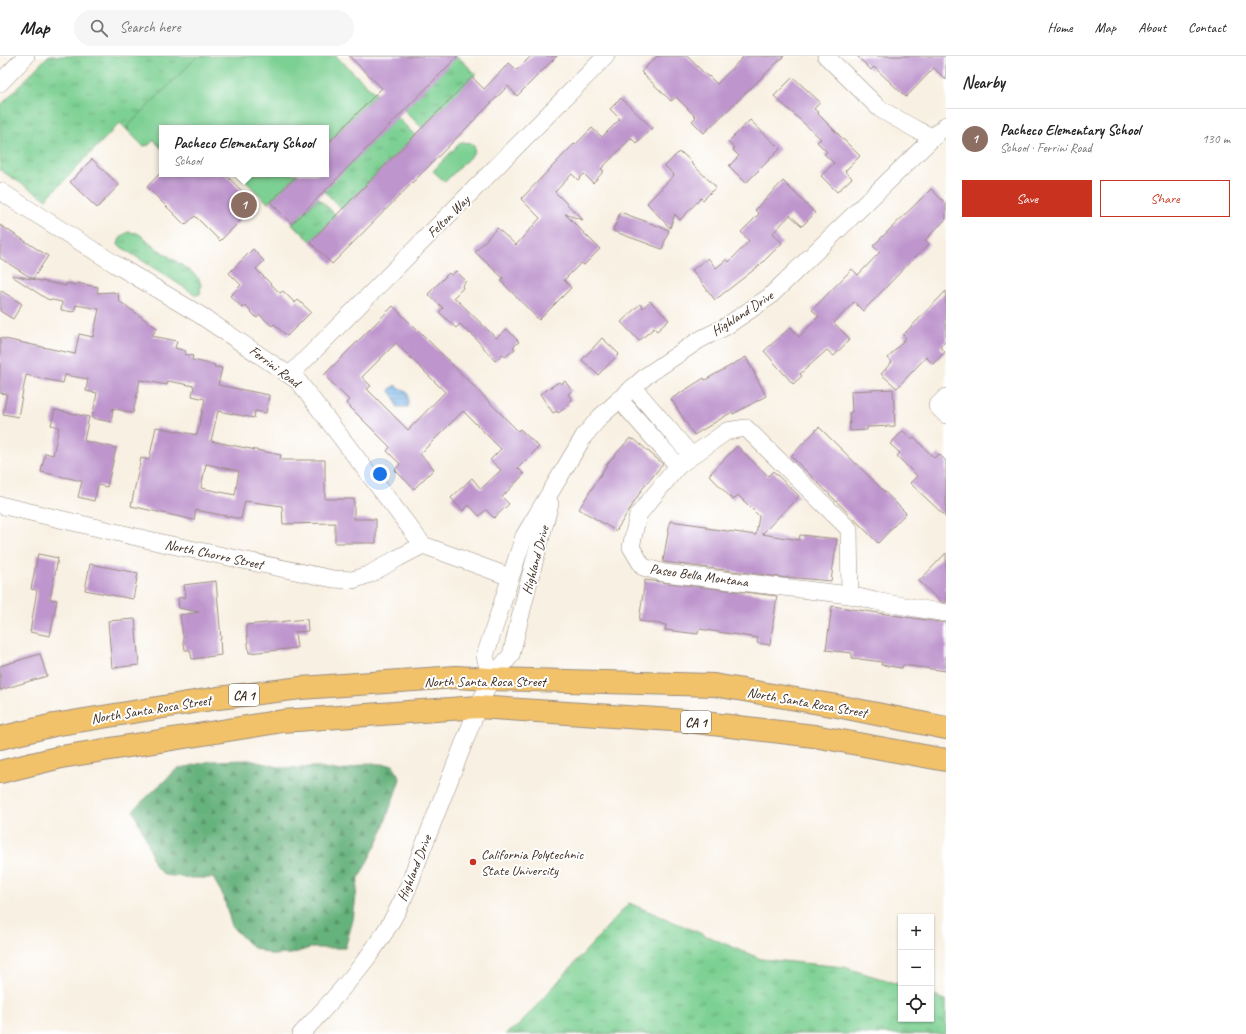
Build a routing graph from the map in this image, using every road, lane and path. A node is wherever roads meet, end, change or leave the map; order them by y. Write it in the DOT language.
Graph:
graph roads {
  1 [pos="26,56"];
  2 [pos="606,56"];
  3 [pos="826,56"];
  4 [pos="0,83"];
  5 [pos="946,125"];
  6 [pos="933,137"];
  7 [pos="0,191"];
  8 [pos="290,375"];
  9 [pos="632,388"];
  10 [pos="619,399"];
  11 [pos="691,455"];
  12 [pos="678,466"];
  13 [pos="556,480"];
  14 [pos="0,505"];
  15 [pos="423,545"];
  16 [pos="510,577"];
  17 [pos="850,595"];
  18 [pos="946,613"];
  19 [pos="491,679"];
  20 [pos="478,707"];
  21 [pos="946,728"];
  22 [pos="0,738"];
  23 [pos="946,760"];
  24 [pos="0,772"];
  25 [pos="301,1034"];
  1 -- 4 [label="street"];
  2 -- 8 [label="street, Felton Way"];
  3 -- 6 [label="street"];
  5 -- 6 [label="street, Highland Drive"];
  6 -- 9 [label="street, Highland Drive"];
  7 -- 8 [label="street, Ferrini Road"];
  8 -- 15 [label="street, Ferrini Road"];
  9 -- 10 [label="street, Highland Drive"];
  9 -- 11 [label="street"];
  10 -- 12 [label="street"];
  10 -- 13 [label="street, Highland Drive"];
  11 -- 12 [label="street, Paseo Bella Montana"];
  11 -- 17 [label="street, Paseo Bella Montana"];
  12 -- 17 [label="street, Paseo Bella Montana"];
  13 -- 16 [label="street, Highland Drive"];
  13 -- 19 [label="street, Highland Drive"];
  14 -- 15 [label="street, North Chorro Street"];
  15 -- 16 [label="street"];
  16 -- 19 [label="street, Highland Drive"];
  17 -- 18 [label="street, Paseo Bella Montana"];
  19 -- 20 [label="street, Highland Drive"];
  19 -- 21 [label="highway, North Santa Rosa Street / CA 1"];
  19 -- 22 [label="highway, North Santa Rosa Street / CA 1"];
  20 -- 23 [label="highway, North Santa Rosa Street / CA 1"];
  20 -- 24 [label="highway, North Santa Rosa Street / CA 1"];
  20 -- 25 [label="street, Highland Drive"];
}
